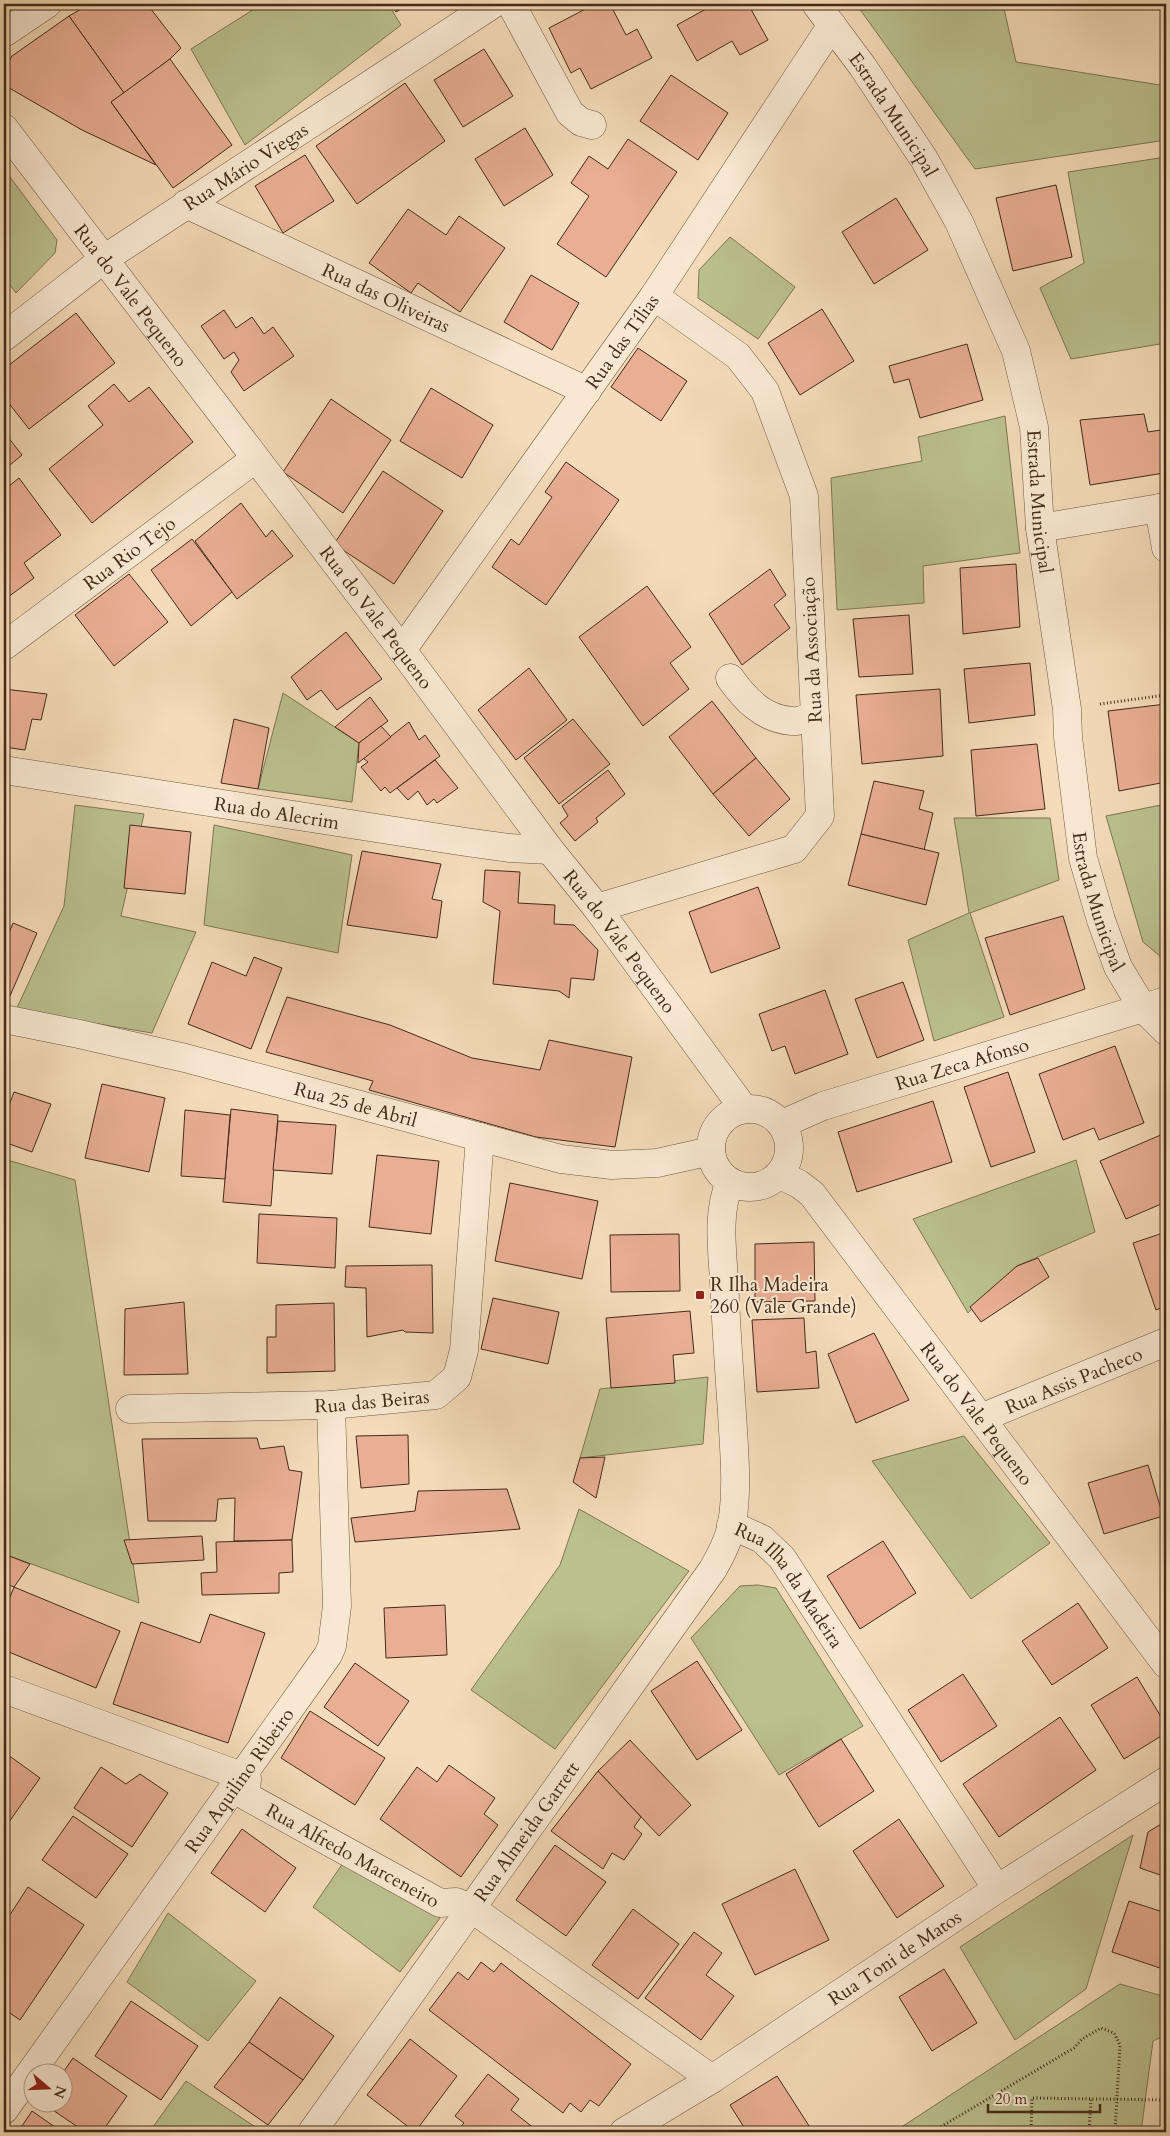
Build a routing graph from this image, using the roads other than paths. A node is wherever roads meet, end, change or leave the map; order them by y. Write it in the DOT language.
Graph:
graph roads {
  1 [pos="47,4"];
  2 [pos="493,4"];
  3 [pos="511,4"];
  4 [pos="824,15"];
  5 [pos="4,33"];
  6 [pos="592,125"];
  7 [pos="4,128"];
  8 [pos="186,204"];
  9 [pos="104,259"];
  10 [pos="654,296"];
  11 [pos="4,337"];
  12 [pos="587,391"];
  13 [pos="255,459"];
  14 [pos="1163,507"];
  15 [pos="1040,528"];
  16 [pos="1166,548"];
  17 [pos="4,646"];
  18 [pos="402,650"];
  19 [pos="730,678"];
  20 [pos="815,716"];
  21 [pos="4,770"];
  22 [pos="550,850"];
  23 [pos="597,908"];
  24 [pos="1154,1004"];
  25 [pos="4,1019"];
  26 [pos="1166,1031"];
  27 [pos="744,1108"];
  28 [pos="782,1124"];
  29 [pos="480,1137"];
  30 [pos="711,1151"];
  31 [pos="780,1175"];
  32 [pos="730,1182"];
  33 [pos="1166,1342"];
  34 [pos="331,1405"];
  35 [pos="130,1409"];
  36 [pos="981,1418"];
  37 [pos="731,1526"];
  38 [pos="1166,1664"];
  39 [pos="4,1689"];
  40 [pos="240,1775"];
  41 [pos="1166,1781"];
  42 [pos="997,1889"];
  43 [pos="470,1908"];
  44 [pos="712,2079"];
  45 [pos="4,2110"];
  46 [pos="312,2132"];
  47 [pos="624,2132"];
  1 -- 5 [label="street"];
  2 -- 8 [label="street, Rua Mário Viegas"];
  3 -- 6 [label="street"];
  4 -- 10 [label="street, Rua das Tílias"];
  4 -- 15 [label="street, Estrada Municipal"];
  7 -- 9 [label="street, Rua do Vale Pequeno"];
  8 -- 9 [label="street, Rua Mário Viegas"];
  8 -- 12 [label="street, Rua das Oliveiras"];
  9 -- 11 [label="street, Rua Mário Viegas"];
  9 -- 13 [label="street, Rua do Vale Pequeno"];
  10 -- 12 [label="street, Rua das Tílias"];
  10 -- 20 [label="street, Rua da Associação"];
  12 -- 18 [label="street, Rua das Tílias"];
  13 -- 17 [label="street, Rua Rio Tejo"];
  13 -- 18 [label="street, Rua do Vale Pequeno"];
  14 -- 15 [label="street"];
  14 -- 16 [label="street"];
  15 -- 24 [label="street, Estrada Municipal"];
  18 -- 22 [label="street, Rua do Vale Pequeno"];
  19 -- 20 [label="street"];
  20 -- 23 [label="street, Rua da Associação"];
  21 -- 22 [label="street, Rua do Alecrim"];
  22 -- 23 [label="street, Rua do Vale Pequeno"];
  23 -- 27 [label="street, Rua do Vale Pequeno"];
  24 -- 26 [label="street, Estrada Municipal"];
  24 -- 28 [label="street, Rua Zeca Afonso"];
  25 -- 29 [label="street, Rua 25 de Abril"];
  27 -- 28 [label="street"];
  27 -- 30 [label="street"];
  28 -- 31 [label="street"];
  29 -- 30 [label="street, Rua 25 de Abril"];
  29 -- 34 [label="street, Rua das Beiras"];
  30 -- 32 [label="street"];
  31 -- 32 [label="street"];
  31 -- 36 [label="street, Rua do Vale Pequeno"];
  32 -- 37 [label="street, Rua Ilha da Madeira"];
  33 -- 36 [label="street, Rua Assis Pacheco"];
  34 -- 35 [label="street, Rua das Beiras"];
  34 -- 40 [label="street, Rua Aquilino Ribeiro"];
  36 -- 38 [label="street, Rua do Vale Pequeno"];
  37 -- 42 [label="street, Rua Ilha da Madeira"];
  37 -- 43 [label="street, Rua Almeida Garrett"];
  39 -- 40 [label="street"];
  40 -- 43 [label="street, Rua Alfredo Marceneiro"];
  40 -- 45 [label="street, Rua Aquilino Ribeiro"];
  41 -- 42 [label="street, Rua Toni de Matos"];
  42 -- 44 [label="street, Rua Toni de Matos"];
  43 -- 44 [label="street, Rua Alfredo Marceneiro"];
  43 -- 46 [label="street, Rua Almeida Garrett"];
  44 -- 47 [label="street, Rua Toni de Matos"];
}
